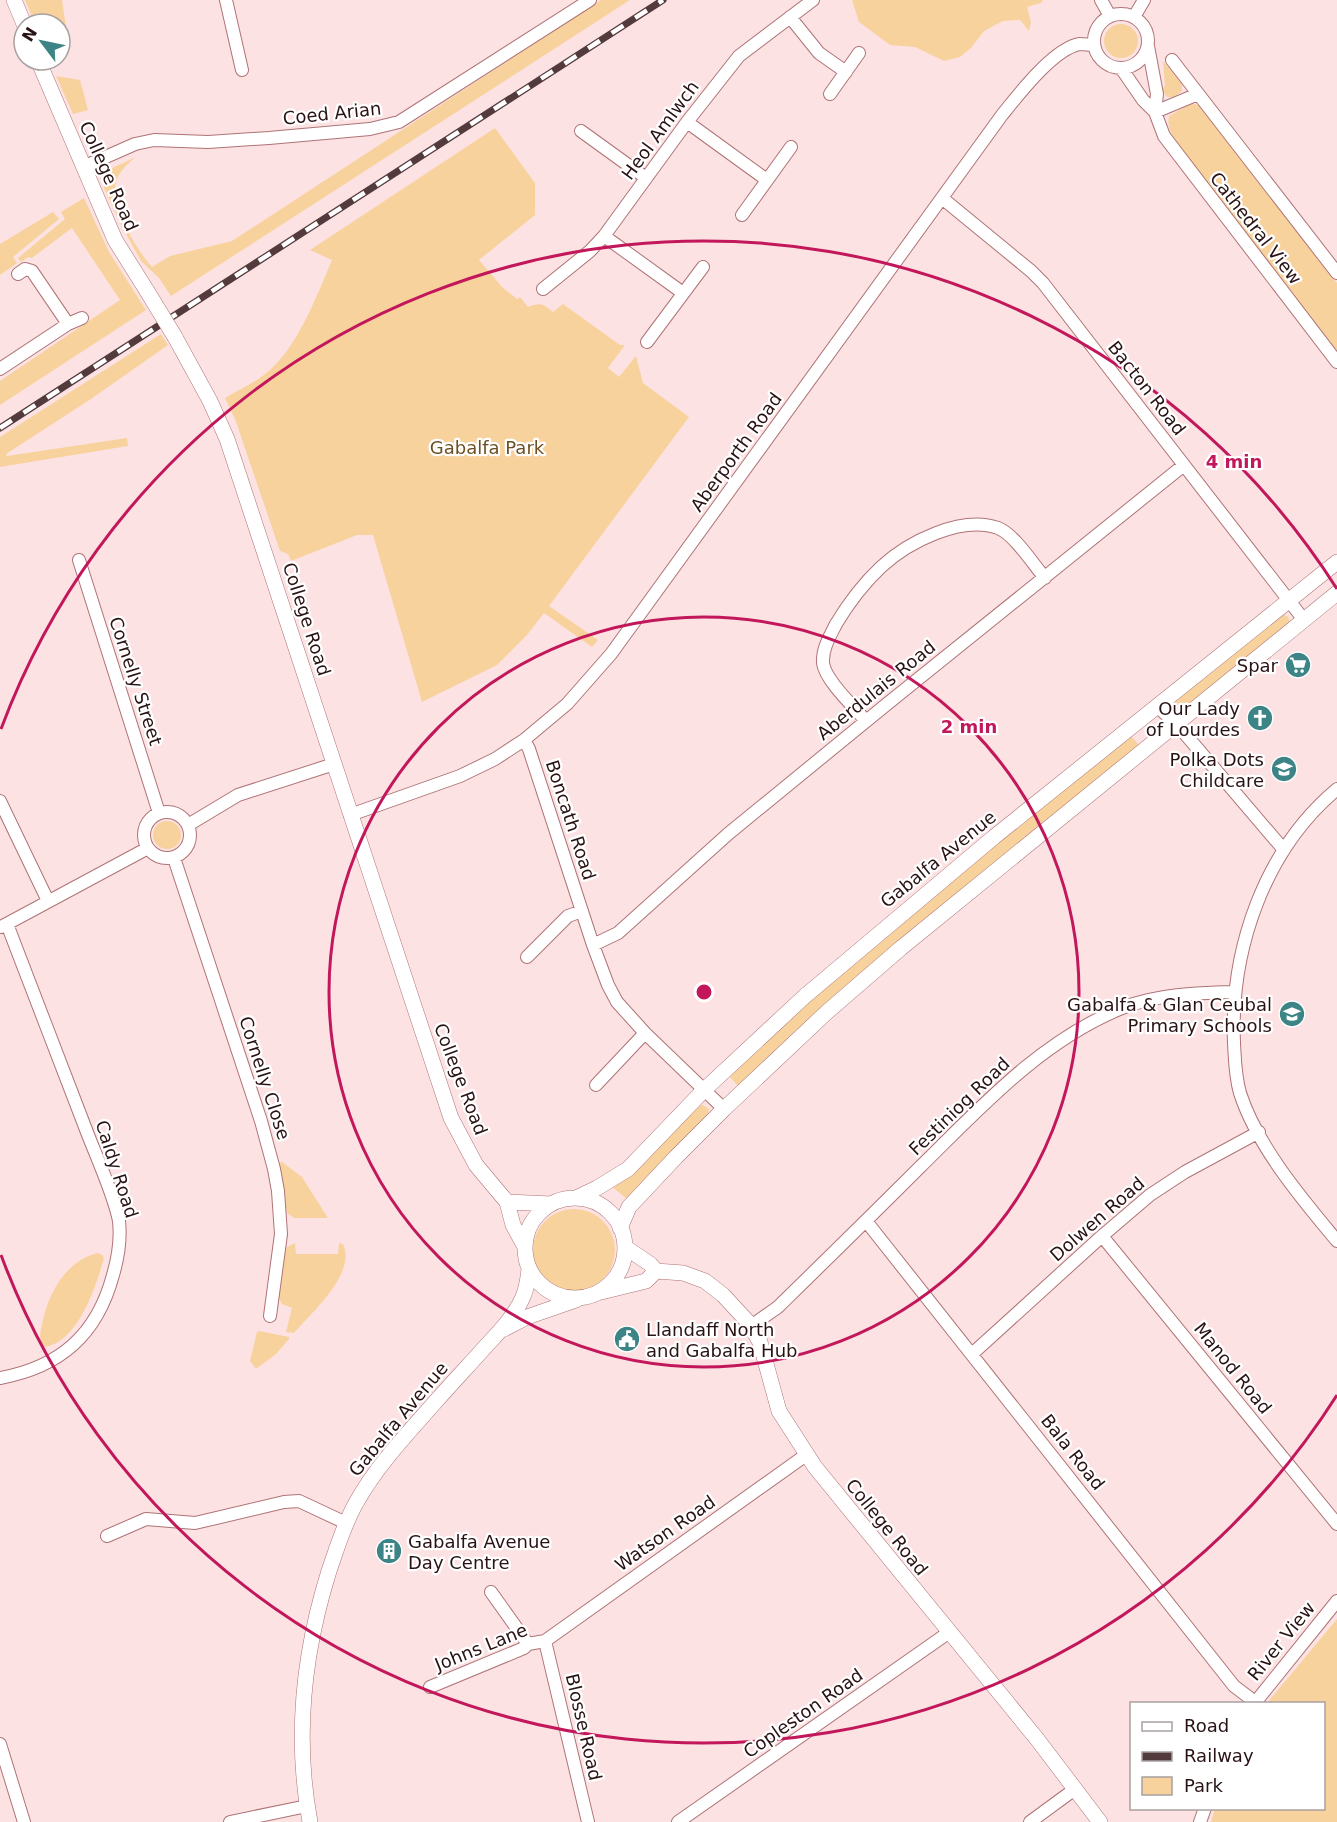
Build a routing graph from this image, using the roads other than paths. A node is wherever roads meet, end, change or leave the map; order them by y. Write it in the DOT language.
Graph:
graph roads {
  1 [pos="226,0"];
  2 [pos="590,0"];
  3 [pos="813,0"];
  4 [pos="1101,0"];
  5 [pos="1144,0"];
  6 [pos="1110,16"];
  7 [pos="790,17"];
  8 [pos="1134,17"];
  9 [pos="1094,45"];
  10 [pos="1148,45"];
  11 [pos="859,53"];
  12 [pos="1172,60"];
  13 [pos="1121,68"];
  14 [pos="242,70"];
  15 [pos="43,72"];
  16 [pos="846,72"];
  17 [pos="830,94"];
  18 [pos="1198,94"];
  19 [pos="1155,112"];
  20 [pos="687,122"];
  21 [pos="581,131"];
  22 [pos="791,147"];
  23 [pos="83,167"];
  24 [pos="646,178"];
  25 [pos="767,180"];
  26 [pos="942,198"];
  27 [pos="742,215"];
  28 [pos="604,236"];
  29 [pos="703,267"];
  30 [pos="18,273"];
  31 [pos="1337,273"];
  32 [pos="543,289"];
  33 [pos="683,293"];
  34 [pos="82,318"];
  35 [pos="68,324"];
  36 [pos="647,342"];
  37 [pos="1337,362"];
  38 [pos="0,369"];
  39 [pos="1185,465"];
  40 [pos="79,560"];
  41 [pos="1337,562"];
  42 [pos="1045,578"];
  43 [pos="1337,593"];
  44 [pos="1290,600"];
  45 [pos="1304,620"];
  46 [pos="1158,707"];
  47 [pos="866,721"];
  48 [pos="1176,723"];
  49 [pos="524,740"];
  50 [pos="334,764"];
  51 [pos="1337,789"];
  52 [pos="0,801"];
  53 [pos="159,813"];
  54 [pos="350,815"];
  55 [pos="188,825"];
  56 [pos="148,848"];
  57 [pos="1284,850"];
  58 [pos="174,858"];
  59 [pos="48,902"];
  60 [pos="582,911"];
  61 [pos="4,926"];
  62 [pos="593,945"];
  63 [pos="527,957"];
  64 [pos="1234,992"];
  65 [pos="645,1033"];
  66 [pos="596,1085"];
  67 [pos="704,1090"];
  68 [pos="724,1109"];
  69 [pos="1259,1132"];
  70 [pos="576,1198"];
  71 [pos="507,1202"];
  72 [pos="551,1204"];
  73 [pos="866,1221"];
  74 [pos="621,1228"];
  75 [pos="1102,1236"];
  76 [pos="1337,1241"];
  77 [pos="525,1247"];
  78 [pos="625,1247"];
  79 [pos="529,1269"];
  80 [pos="656,1272"];
  81 [pos="597,1293"];
  82 [pos="581,1298"];
  83 [pos="270,1316"];
  84 [pos="751,1326"];
  85 [pos="499,1331"];
  86 [pos="972,1354"];
  87 [pos="0,1378"];
  88 [pos="806,1455"];
  89 [pos="346,1523"];
  90 [pos="1337,1524"];
  91 [pos="107,1536"];
  92 [pos="491,1592"];
  93 [pos="1337,1600"];
  94 [pos="948,1633"];
  95 [pos="545,1641"];
  96 [pos="528,1644"];
  97 [pos="430,1687"];
  98 [pos="1253,1702"];
  99 [pos="1255,1702"];
  100 [pos="0,1743"];
  101 [pos="1075,1789"];
  102 [pos="307,1806"];
  103 [pos="24,1822"];
  104 [pos="230,1822"];
  105 [pos="310,1822"];
  106 [pos="588,1822"];
  107 [pos="678,1822"];
  108 [pos="1030,1822"];
  109 [pos="1100,1822"];
  1 -- 14 [label="street"];
  2 -- 23 [label="street, Coed Arian"];
  3 -- 7 [label="street, Heol Amlwch"];
  4 -- 6 [label="street"];
  5 -- 8 [label="street"];
  6 -- 8 [label="street"];
  6 -- 9 [label="street"];
  7 -- 16 [label="street"];
  7 -- 20 [label="street, Heol Amlwch"];
  8 -- 10 [label="street"];
  9 -- 13 [label="street"];
  9 -- 26 [label="street, Aberporth Road"];
  10 -- 13 [label="street"];
  10 -- 19 [label="street, Cathedral View"];
  11 -- 16 [label="street"];
  12 -- 18 [label="street, Cathedral View"];
  13 -- 19 [label="street, Cathedral View"];
  15 -- 23 [label="street, College Road"];
  16 -- 17 [label="street"];
  18 -- 19 [label="street"];
  18 -- 31 [label="street, Cathedral View"];
  19 -- 37 [label="street, Cathedral View"];
  20 -- 24 [label="street, Heol Amlwch"];
  20 -- 25 [label="street"];
  21 -- 24 [label="street"];
  22 -- 25 [label="street"];
  23 -- 50 [label="street, College Road, bridge"];
  24 -- 28 [label="street, Heol Amlwch"];
  25 -- 27 [label="street"];
  26 -- 39 [label="street, Bacton Road"];
  26 -- 49 [label="street, Aberporth Road"];
  28 -- 32 [label="street, Heol Amlwch"];
  28 -- 33 [label="street"];
  29 -- 33 [label="street"];
  30 -- 35 [label="street"];
  33 -- 36 [label="street"];
  34 -- 35 [label="street"];
  35 -- 38 [label="street"];
  39 -- 42 [label="street, Aberdulais Road"];
  39 -- 44 [label="street, Bacton Road"];
  40 -- 53 [label="street, Cornelly Street"];
  41 -- 44 [label="street, Gabalfa Avenue"];
  42 -- 47 [label="street, Aberdulais Road"];
  42 -- 47 [label="street"];
  43 -- 45 [label="street"];
  44 -- 45 [label="street, Bacton Road"];
  44 -- 46 [label="street, Gabalfa Avenue"];
  45 -- 48 [label="street"];
  46 -- 48 [label="street"];
  46 -- 67 [label="street, Gabalfa Avenue"];
  47 -- 62 [label="street, Aberdulais Road"];
  48 -- 57 [label="street"];
  48 -- 68 [label="street"];
  49 -- 54 [label="street, Aberporth Road"];
  49 -- 60 [label="street, Boncath Road"];
  50 -- 54 [label="street, College Road"];
  50 -- 55 [label="street"];
  51 -- 57 [label="street"];
  52 -- 59 [label="street"];
  53 -- 55 [label="street"];
  53 -- 56 [label="street"];
  54 -- 71 [label="street, College Road"];
  55 -- 58 [label="street"];
  56 -- 58 [label="street"];
  56 -- 59 [label="street"];
  57 -- 64 [label="street"];
  58 -- 83 [label="street, Cornelly Close"];
  59 -- 61 [label="street"];
  60 -- 62 [label="street, Boncath Road"];
  60 -- 63 [label="street"];
  61 -- 87 [label="street, Caldy Road"];
  62 -- 65 [label="street, Boncath Road"];
  64 -- 69 [label="street"];
  64 -- 73 [label="street, Festiniog Road"];
  65 -- 66 [label="street"];
  65 -- 67 [label="street, Boncath Road"];
  67 -- 68 [label="street, Boncath Road"];
  67 -- 70 [label="street, Gabalfa Avenue"];
  68 -- 74 [label="street"];
  69 -- 75 [label="street, Dolwen Road"];
  69 -- 76 [label="street"];
  70 -- 72 [label="street"];
  70 -- 74 [label="street"];
  71 -- 72 [label="street"];
  71 -- 77 [label="street, College Road"];
  72 -- 77 [label="street"];
  73 -- 84 [label="street, Festiniog Road"];
  73 -- 86 [label="street, Bala Road"];
  74 -- 78 [label="street"];
  75 -- 86 [label="street, Dolwen Road"];
  75 -- 90 [label="street, Manod Road"];
  77 -- 79 [label="street"];
  78 -- 80 [label="street"];
  78 -- 81 [label="street"];
  79 -- 82 [label="street"];
  79 -- 85 [label="street, Gabalfa Avenue"];
  80 -- 81 [label="street"];
  80 -- 84 [label="street, College Road"];
  81 -- 82 [label="street"];
  82 -- 85 [label="street, Gabalfa Avenue"];
  84 -- 88 [label="street, College Road"];
  85 -- 89 [label="street, Gabalfa Avenue"];
  86 -- 98 [label="street, Bala Road"];
  88 -- 94 [label="street, College Road"];
  88 -- 95 [label="street, Watson Road"];
  89 -- 91 [label="street"];
  89 -- 102 [label="street, Gabalfa Avenue"];
  92 -- 96 [label="street"];
  93 -- 99 [label="street, River View"];
  94 -- 101 [label="street, College Road"];
  94 -- 107 [label="street, Copleston Road"];
  95 -- 96 [label="street, Johns Lane"];
  95 -- 106 [label="street, Blosse Road"];
  96 -- 97 [label="street, Johns Lane"];
  100 -- 103 [label="street"];
  101 -- 108 [label="street"];
  101 -- 109 [label="street, College Road"];
  102 -- 104 [label="street"];
  102 -- 105 [label="street, Gabalfa Avenue"];
}
